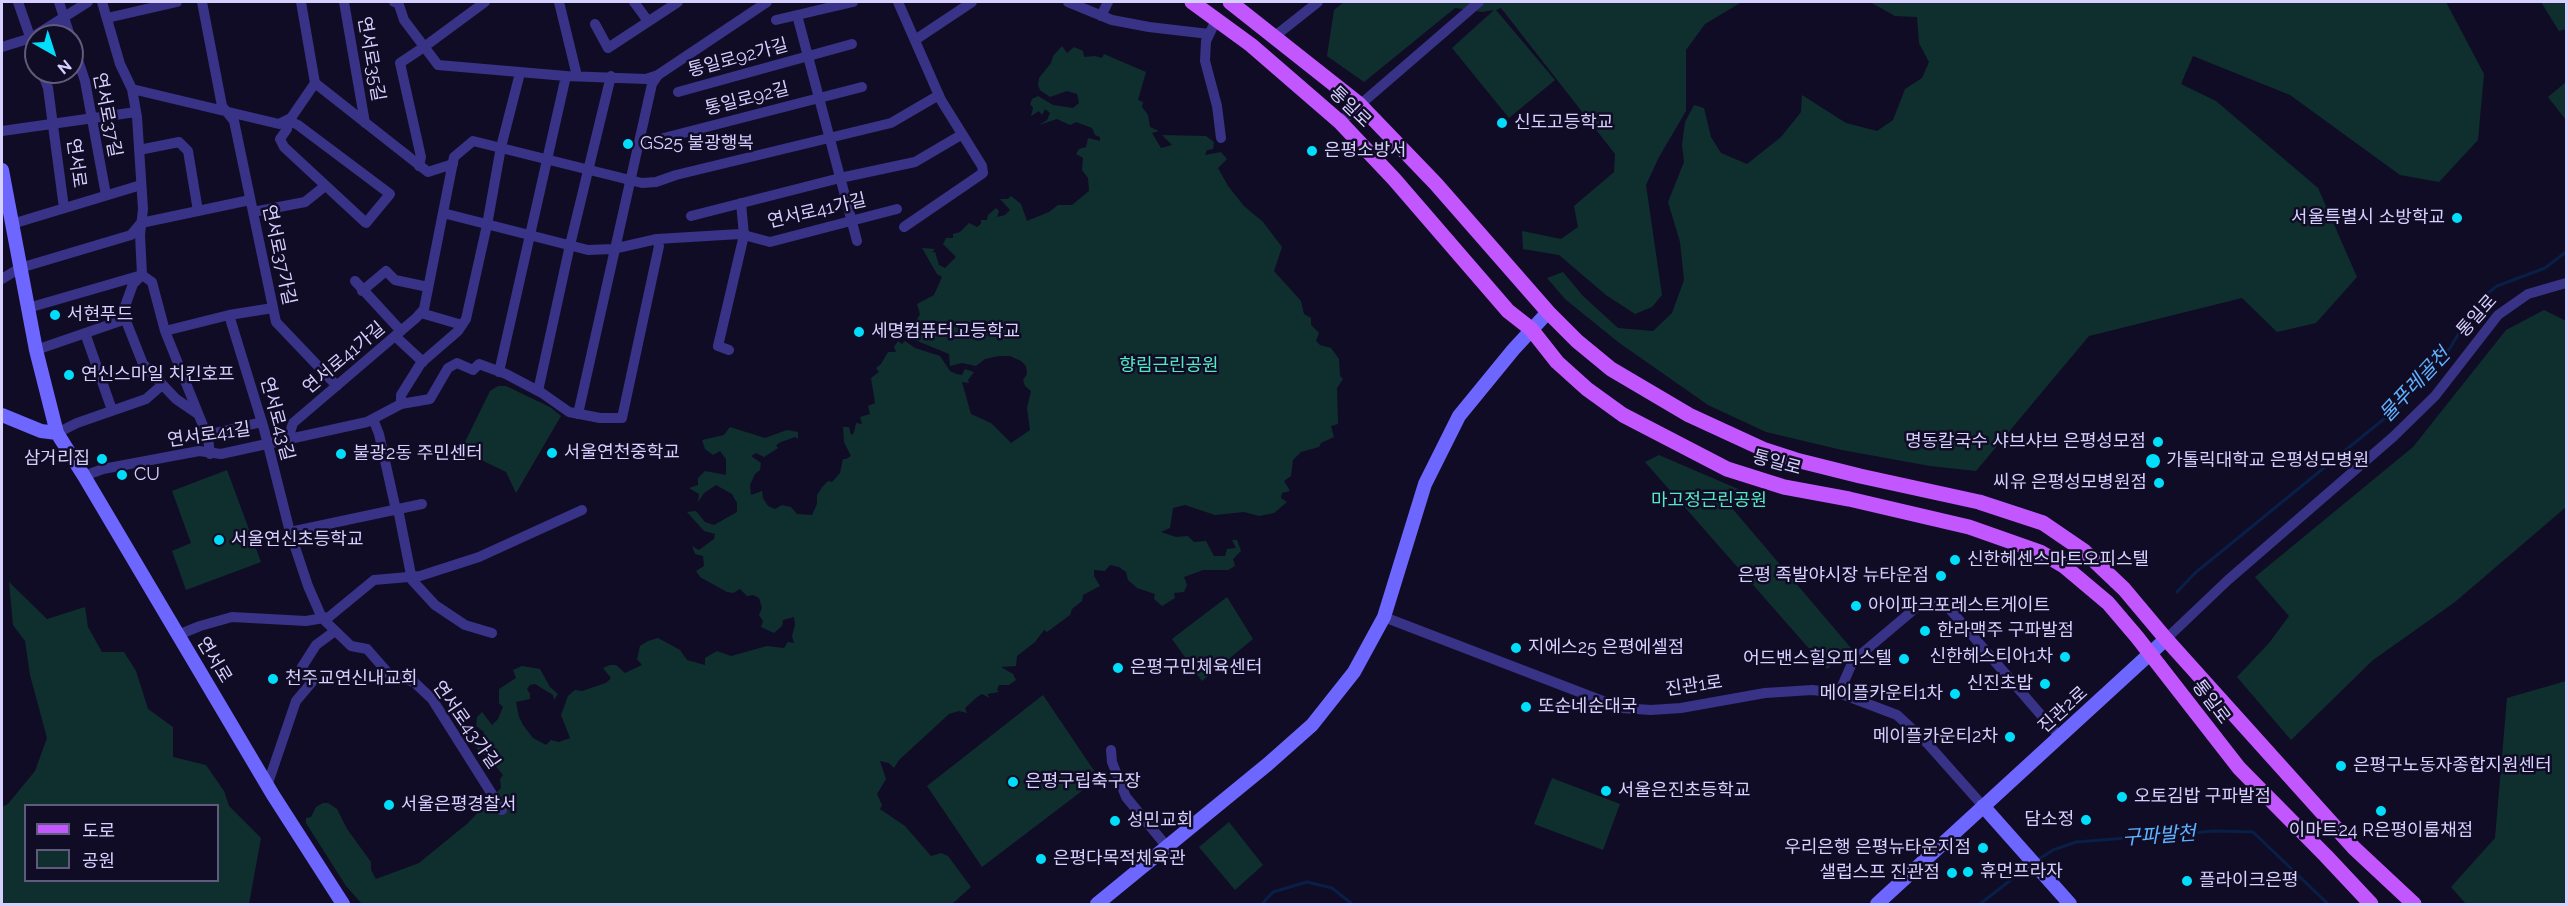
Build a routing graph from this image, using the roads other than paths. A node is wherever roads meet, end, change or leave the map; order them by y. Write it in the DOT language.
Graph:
graph roads {
  1 [pos="18,2"];
  2 [pos="59,2"];
  3 [pos="88,2"];
  4 [pos="102,2"];
  5 [pos="202,2"];
  6 [pos="301,2"];
  7 [pos="344,2"];
  8 [pos="396,2"];
  9 [pos="484,2"];
  10 [pos="559,2"];
  11 [pos="634,2"];
  12 [pos="678,2"];
  13 [pos="767,2"];
  14 [pos="853,2"];
  15 [pos="898,2"];
  16 [pos="972,2"];
  17 [pos="1068,2"];
  18 [pos="1108,2"];
  19 [pos="1192,2"];
  20 [pos="1230,2"];
  21 [pos="1479,2"];
  22 [pos="172,3"];
  23 [pos="1314,3"];
  24 [pos="817,6"];
  25 [pos="796,15"];
  26 [pos="1101,16"];
  27 [pos="64,17"];
  28 [pos="107,18"];
  29 [pos="776,20"];
  30 [pos="648,21"];
  31 [pos="26,24"];
  32 [pos="53,24"];
  33 [pos="66,24"];
  34 [pos="595,24"];
  35 [pos="1213,27"];
  36 [pos="1275,36"];
  37 [pos="24,40"];
  38 [pos="915,40"];
  39 [pos="852,44"];
  40 [pos="2,47"];
  41 [pos="424,47"];
  42 [pos="807,56"];
  43 [pos="520,73"];
  44 [pos="84,75"];
  45 [pos="657,75"];
  46 [pos="571,76"];
  47 [pos="611,76"];
  48 [pos="315,83"];
  49 [pos="46,84"];
  50 [pos="862,87"];
  51 [pos="132,90"];
  52 [pos="678,92"];
  53 [pos="939,95"];
  54 [pos="819,98"];
  55 [pos="1359,104"];
  56 [pos="226,111"];
  57 [pos="136,112"];
  58 [pos="91,118"];
  59 [pos="287,120"];
  60 [pos="1340,122"];
  61 [pos="365,123"];
  62 [pos="52,124"];
  63 [pos="2,131"];
  64 [pos="962,135"];
  65 [pos="829,137"];
  66 [pos="1221,138"];
  67 [pos="640,140"];
  68 [pos="501,147"];
  69 [pos="139,150"];
  70 [pos="548,159"];
  71 [pos="453,164"];
  72 [pos="424,169"];
  73 [pos="2,170"];
  74 [pos="588,170"];
  75 [pos="840,178"];
  76 [pos="632,181"];
  77 [pos="141,184"];
  78 [pos="326,186"];
  79 [pos="106,195"];
  80 [pos="250,200"];
  81 [pos="741,203"];
  82 [pos="64,208"];
  83 [pos="897,209"];
  84 [pos="198,211"];
  85 [pos="253,212"];
  86 [pos="443,213"];
  87 [pos="691,216"];
  88 [pos="851,220"];
  89 [pos="141,223"];
  90 [pos="12,224"];
  91 [pos="487,225"];
  92 [pos="904,227"];
  93 [pos="530,235"];
  94 [pos="744,235"];
  95 [pos="657,239"];
  96 [pos="857,242"];
  97 [pos="570,245"];
  98 [pos="613,249"];
  99 [pos="20,268"];
  100 [pos="142,275"];
  101 [pos="2,279"];
  102 [pos="355,282"];
  103 [pos="2566,283"];
  104 [pos="428,287"];
  105 [pos="362,291"];
  106 [pos="28,308"];
  107 [pos="273,308"];
  108 [pos="1548,312"];
  109 [pos="421,313"];
  110 [pos="229,315"];
  111 [pos="126,319"];
  112 [pos="462,325"];
  113 [pos="1532,329"];
  114 [pos="165,331"];
  115 [pos="85,333"];
  116 [pos="398,334"];
  117 [pos="36,350"];
  118 [pos="729,350"];
  119 [pos="423,362"];
  120 [pos="499,372"];
  121 [pos="162,385"];
  122 [pos="337,386"];
  123 [pos="538,391"];
  124 [pos="402,404"];
  125 [pos="112,410"];
  126 [pos="198,414"];
  127 [pos="579,414"];
  128 [pos="2,415"];
  129 [pos="373,419"];
  130 [pos="262,422"];
  131 [pos="57,433"];
  132 [pos="207,435"];
  133 [pos="288,439"];
  134 [pos="267,443"];
  135 [pos="210,454"];
  136 [pos="84,476"];
  137 [pos="422,504"];
  138 [pos="396,510"];
  139 [pos="582,510"];
  140 [pos="290,532"];
  141 [pos="412,576"];
  142 [pos="1384,617"];
  143 [pos="322,618"];
  144 [pos="335,631"];
  145 [pos="492,633"];
  146 [pos="178,635"];
  147 [pos="2166,639"];
  148 [pos="2151,654"];
  149 [pos="1839,693"];
  150 [pos="2060,736"];
  151 [pos="1110,750"];
  152 [pos="267,786"];
  153 [pos="1983,806"];
  154 [pos="502,810"];
  155 [pos="1168,848"];
  156 [pos="343,904"];
  157 [pos="1097,904"];
  158 [pos="1877,904"];
  159 [pos="2070,904"];
  160 [pos="2371,904"];
  161 [pos="2414,904"];
  1 -- 31 [label="street"];
  2 -- 27 [label="street"];
  3 -- 27 [label="street"];
  4 -- 28 [label="street, 연서로37길"];
  5 -- 56 [label="street, 연서로37가길"];
  6 -- 48 [label="street"];
  7 -- 61 [label="street, 연서로35길"];
  8 -- 41 [label="street"];
  9 -- 41 [label="street"];
  10 -- 46 [label="street"];
  11 -- 30 [label="street"];
  12 -- 30 [label="street"];
  13 -- 45 [label="street"];
  14 -- 24 [label="street, 통일로92가길"];
  15 -- 38 [label="street"];
  16 -- 38 [label="street"];
  17 -- 26 [label="street"];
  18 -- 26 [label="street"];
  19 -- 35 [label="main road, 통일로"];
  20 -- 36 [label="main road, 통일로"];
  21 -- 55 [label="street"];
  22 -- 28 [label="street"];
  23 -- 36 [label="street"];
  24 -- 25 [label="street, 통일로92가길"];
  25 -- 29 [label="street, 통일로92가길"];
  25 -- 42 [label="street, 통일로92가길"];
  26 -- 35 [label="street"];
  27 -- 32 [label="street"];
  27 -- 33 [label="street"];
  28 -- 51 [label="street, 연서로37길"];
  30 -- 34 [label="street"];
  35 -- 60 [label="main road, 통일로"];
  35 -- 66 [label="street"];
  36 -- 55 [label="main road, 통일로"];
  37 -- 40 [label="street"];
  38 -- 53 [label="street"];
  39 -- 42 [label="street"];
  41 -- 43 [label="street"];
  41 -- 72 [label="street"];
  42 -- 52 [label="street, 통일로92가길"];
  42 -- 54 [label="street, 통일로92가길"];
  43 -- 46 [label="street"];
  43 -- 68 [label="street"];
  44 -- 58 [label="street, 연서로37길"];
  45 -- 47 [label="street"];
  45 -- 67 [label="street"];
  46 -- 47 [label="street"];
  46 -- 70 [label="street"];
  47 -- 74 [label="street"];
  48 -- 59 [label="street"];
  48 -- 61 [label="street"];
  49 -- 62 [label="street, 연서로"];
  50 -- 54 [label="street, 통일로92길"];
  51 -- 56 [label="street"];
  51 -- 57 [label="street, 연서로37길"];
  53 -- 64 [label="street"];
  53 -- 65 [label="street"];
  54 -- 65 [label="street, 통일로92가길"];
  54 -- 67 [label="street, 통일로92길"];
  55 -- 60 [label="street"];
  55 -- 108 [label="main road, 통일로"];
  56 -- 59 [label="street"];
  56 -- 80 [label="street, 연서로37가길"];
  57 -- 58 [label="street, 연서로"];
  57 -- 69 [label="street, 연서로37길"];
  58 -- 62 [label="street, 연서로"];
  58 -- 79 [label="street, 연서로37길"];
  59 -- 78 [label="street"];
  59 -- 78 [label="street"];
  60 -- 113 [label="main road, 통일로"];
  61 -- 72 [label="street"];
  62 -- 63 [label="street, 연서로"];
  62 -- 82 [label="street, 연서로"];
  64 -- 75 [label="street"];
  64 -- 92 [label="street"];
  65 -- 75 [label="street, 통일로92가길"];
  65 -- 76 [label="street"];
  67 -- 76 [label="street"];
  68 -- 70 [label="street"];
  68 -- 71 [label="street"];
  68 -- 91 [label="street"];
  69 -- 77 [label="street, 연서로37길"];
  69 -- 84 [label="street, 연서로37길"];
  70 -- 74 [label="street"];
  70 -- 93 [label="street"];
  71 -- 72 [label="street"];
  71 -- 86 [label="street"];
  73 -- 90 [label="main road, 연서로"];
  74 -- 76 [label="street"];
  74 -- 97 [label="street"];
  75 -- 81 [label="street, 연서로41가길"];
  75 -- 88 [label="street, 통일로92가길"];
  76 -- 98 [label="street"];
  77 -- 79 [label="street, 연서로"];
  77 -- 89 [label="street, 연서로37길"];
  78 -- 85 [label="street"];
  79 -- 82 [label="street, 연서로"];
  80 -- 84 [label="street"];
  80 -- 85 [label="street, 연서로37가길"];
  81 -- 87 [label="street, 연서로41가길"];
  81 -- 94 [label="street"];
  82 -- 90 [label="street, 연서로"];
  83 -- 88 [label="street, 연서로41가길"];
  84 -- 89 [label="street"];
  85 -- 107 [label="street, 연서로37가길"];
  86 -- 91 [label="street, 연서로41가길"];
  86 -- 104 [label="street"];
  88 -- 94 [label="street, 연서로41가길"];
  88 -- 96 [label="street, 통일로92가길"];
  89 -- 99 [label="street"];
  89 -- 100 [label="street, 연서로37길"];
  90 -- 99 [label="main road, 연서로"];
  91 -- 93 [label="street, 연서로41가길"];
  91 -- 112 [label="street"];
  93 -- 97 [label="street, 연서로41가길"];
  93 -- 120 [label="street"];
  94 -- 95 [label="street, 연서로41가길"];
  94 -- 118 [label="street, 연서로41가길"];
  95 -- 98 [label="street, 연서로41가길"];
  95 -- 127 [label="street, 연서로41길"];
  97 -- 98 [label="street, 연서로41가길"];
  97 -- 123 [label="street"];
  98 -- 127 [label="street"];
  99 -- 101 [label="street"];
  99 -- 106 [label="main road, 연서로"];
  100 -- 106 [label="street"];
  100 -- 111 [label="street"];
  100 -- 114 [label="street, 연서로37길"];
  102 -- 105 [label="street, 연서로41가길"];
  103 -- 147 [label="street, 통일로"];
  104 -- 105 [label="street"];
  104 -- 109 [label="street"];
  105 -- 116 [label="street, 연서로41가길"];
  106 -- 117 [label="main road, 연서로"];
  107 -- 110 [label="street"];
  107 -- 122 [label="street, 연서로37가길"];
  108 -- 113 [label="main road"];
  108 -- 147 [label="main road, 통일로"];
  109 -- 112 [label="street"];
  109 -- 116 [label="street, 연서로41가길"];
  110 -- 114 [label="street"];
  110 -- 130 [label="street, 연서로43길"];
  111 -- 115 [label="street"];
  111 -- 121 [label="street"];
  112 -- 119 [label="street"];
  113 -- 142 [label="main road"];
  113 -- 148 [label="main road, 통일로"];
  114 -- 126 [label="street, 연서로37길"];
  115 -- 117 [label="street"];
  115 -- 125 [label="street"];
  116 -- 119 [label="street"];
  116 -- 122 [label="street, 연서로41가길"];
  117 -- 131 [label="main road, 연서로"];
  119 -- 124 [label="street"];
  120 -- 123 [label="street, 연서로41길"];
  120 -- 124 [label="street, 연서로41길"];
  121 -- 125 [label="street"];
  121 -- 126 [label="street"];
  122 -- 133 [label="street, 연서로41가길"];
  123 -- 127 [label="street, 연서로41길"];
  124 -- 129 [label="street, 연서로41길"];
  125 -- 131 [label="street"];
  126 -- 132 [label="street, 연서로37길"];
  128 -- 131 [label="main road"];
  129 -- 133 [label="street, 연서로41길"];
  129 -- 138 [label="street"];
  130 -- 132 [label="street"];
  130 -- 134 [label="street, 연서로43길"];
  131 -- 136 [label="main road, 연서로"];
  132 -- 135 [label="street, 연서로37길"];
  133 -- 134 [label="street, 연서로41길"];
  134 -- 135 [label="street, 연서로41길"];
  134 -- 140 [label="street, 연서로43길"];
  135 -- 136 [label="street, 연서로41길"];
  136 -- 146 [label="main road, 연서로"];
  137 -- 138 [label="street"];
  138 -- 140 [label="street"];
  138 -- 141 [label="street"];
  139 -- 141 [label="street"];
  140 -- 143 [label="street, 연서로43길"];
  141 -- 143 [label="street"];
  141 -- 145 [label="street"];
  142 -- 149 [label="street, 진관1로"];
  142 -- 155 [label="main road"];
  143 -- 144 [label="street, 연서로43가길"];
  143 -- 146 [label="street"];
  144 -- 152 [label="street"];
  144 -- 154 [label="street, 연서로43가길"];
  146 -- 152 [label="main road, 연서로"];
  147 -- 148 [label="main road, 진관2로"];
  147 -- 161 [label="main road, 통일로"];
  148 -- 150 [label="main road, 진관2로"];
  148 -- 160 [label="main road, 통일로"];
  149 -- 150 [label="street"];
  149 -- 153 [label="street, 진관1로"];
  150 -- 153 [label="main road, 진관2로"];
  151 -- 155 [label="street"];
  152 -- 156 [label="main road, 연서로"];
  153 -- 158 [label="main road, 진관2로"];
  153 -- 159 [label="main road"];
  155 -- 157 [label="main road"];
}
